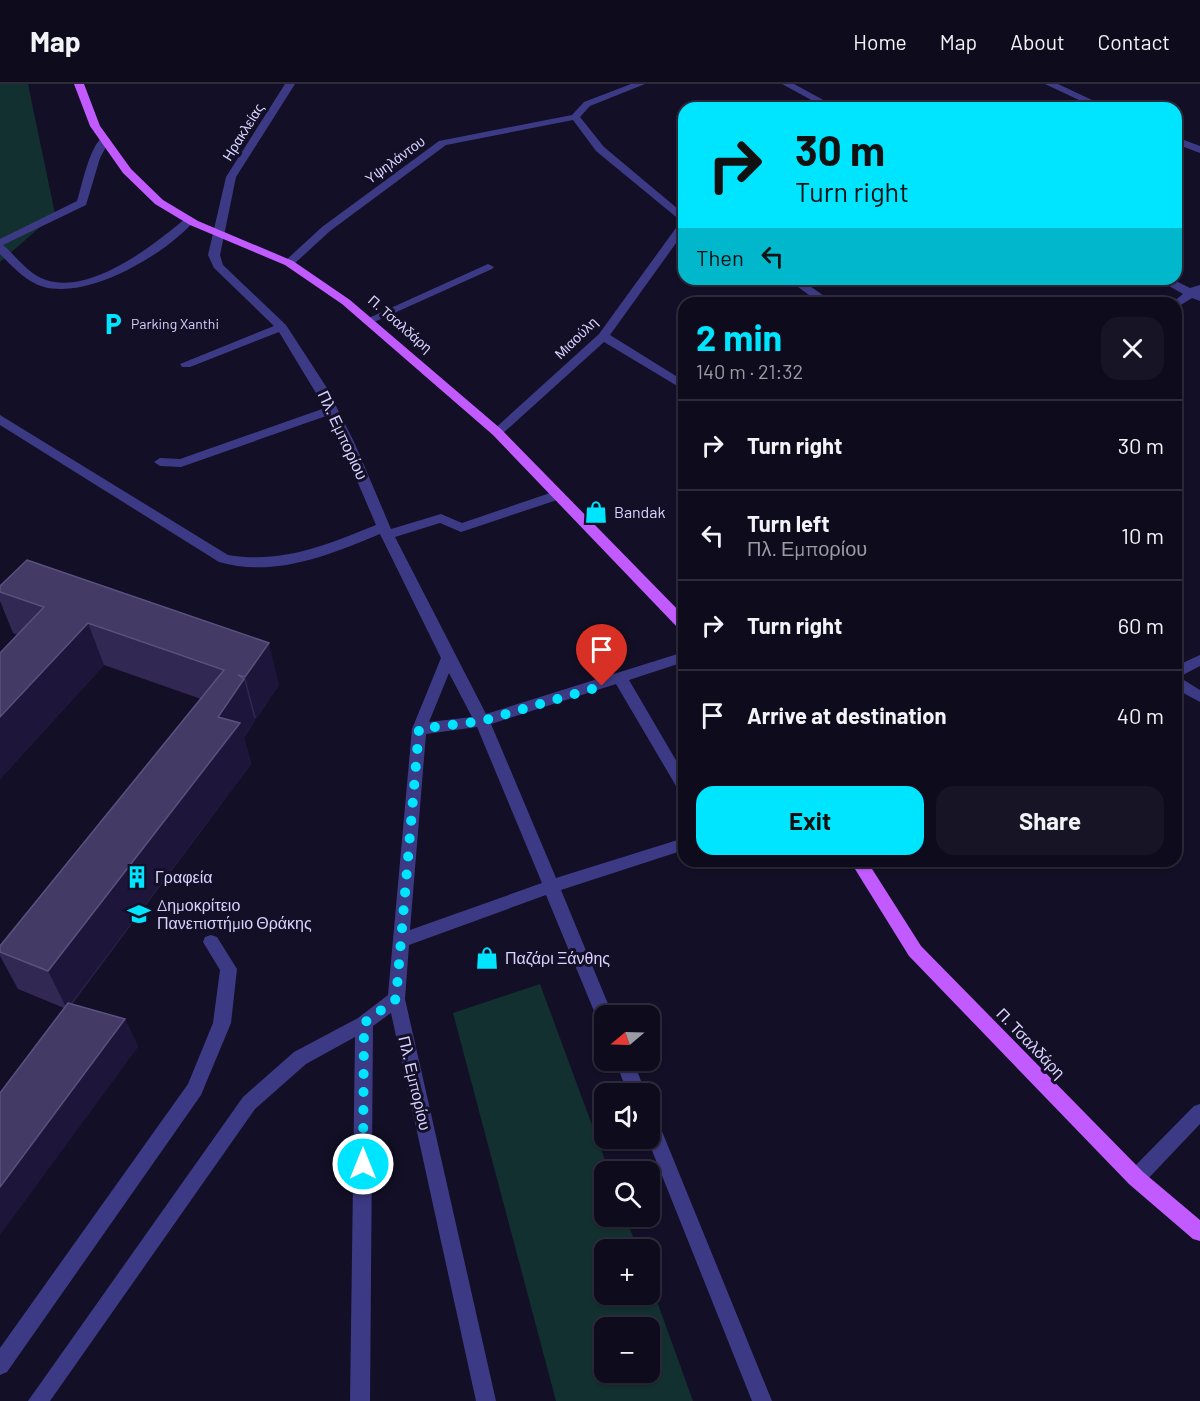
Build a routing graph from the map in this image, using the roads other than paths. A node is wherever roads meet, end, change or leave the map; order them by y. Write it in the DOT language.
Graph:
graph roads {
  1 [pos="79,84"];
  2 [pos="290,84"];
  3 [pos="640,84"];
  4 [pos="787,84"];
  5 [pos="1067,84"];
  6 [pos="1053,85"];
  7 [pos="822,102"];
  8 [pos="1091,102"];
  9 [pos="575,117"];
  10 [pos="105,140"];
  11 [pos="1182,142"];
  12 [pos="1200,150"];
  13 [pos="678,214"];
  14 [pos="190,220"];
  15 [pos="678,232"];
  16 [pos="218,233"];
  17 [pos="0,243"];
  18 [pos="0,248"];
  19 [pos="289,264"];
  20 [pos="488,267"];
  21 [pos="802,285"];
  22 [pos="1179,285"];
  23 [pos="1197,292"];
  24 [pos="819,297"];
  25 [pos="1182,301"];
  26 [pos="368,321"];
  27 [pos="282,327"];
  28 [pos="603,336"];
  29 [pos="186,364"];
  30 [pos="678,382"];
  31 [pos="332,410"];
  32 [pos="0,419"];
  33 [pos="497,432"];
  34 [pos="160,462"];
  35 [pos="558,495"];
  36 [pos="386,530"];
  37 [pos="678,619"];
  38 [pos="448,658"];
  39 [pos="678,659"];
  40 [pos="1200,660"];
  41 [pos="1182,670"];
  42 [pos="621,680"];
  43 [pos="1182,685"];
  44 [pos="1200,697"];
  45 [pos="482,721"];
  46 [pos="419,729"];
  47 [pos="678,777"];
  48 [pos="678,846"];
  49 [pos="862,867"];
  50 [pos="553,886"];
  51 [pos="400,941"];
  52 [pos="211,942"];
  53 [pos="396,999"];
  54 [pos="601,1005"];
  55 [pos="364,1023"];
  56 [pos="1200,1112"];
  57 [pos="660,1149"];
  58 [pos="1136,1178"];
  59 [pos="1200,1232"];
  60 [pos="0,1365"];
  61 [pos="39,1401"];
  62 [pos="360,1401"];
  63 [pos="486,1401"];
  64 [pos="762,1401"];
  1 -- 10 [label="main road, Π. Τσαλδάρη"];
  2 -- 16 [label="street, Ηρακλείας"];
  3 -- 9 [label="street"];
  4 -- 7 [label="street"];
  5 -- 6 [label="street"];
  6 -- 8 [label="street"];
  9 -- 13 [label="street"];
  9 -- 19 [label="street, Υψηλάντου"];
  10 -- 14 [label="main road, Π. Τσαλδάρη"];
  10 -- 17 [label="street"];
  11 -- 12 [label="street"];
  14 -- 16 [label="main road, Π. Τσαλδάρη"];
  14 -- 18 [label="street"];
  15 -- 28 [label="street, Μιαούλη"];
  16 -- 19 [label="main road, Π. Τσαλδάρη"];
  16 -- 27 [label="street, Πλ. Εμπορίου"];
  19 -- 26 [label="main road, Π. Τσαλδάρη"];
  20 -- 26 [label="street"];
  21 -- 24 [label="street"];
  22 -- 23 [label="street"];
  23 -- 25 [label="street"];
  26 -- 33 [label="main road, Π. Τσαλδάρη"];
  27 -- 29 [label="street"];
  27 -- 31 [label="street, Πλ. Εμπορίου"];
  28 -- 30 [label="street"];
  28 -- 33 [label="street, Μιαούλη"];
  31 -- 34 [label="street"];
  31 -- 36 [label="street, Πλ. Εμπορίου"];
  32 -- 36 [label="street"];
  33 -- 35 [label="main road, Π. Τσαλδάρη"];
  35 -- 36 [label="street"];
  35 -- 37 [label="main road, Π. Τσαλδάρη"];
  36 -- 38 [label="street, Πλ. Εμπορίου"];
  38 -- 45 [label="street, Πλ. Εμπορίου"];
  38 -- 46 [label="street, Πλ. Εμπορίου"];
  39 -- 42 [label="street"];
  40 -- 41 [label="street"];
  42 -- 45 [label="street"];
  42 -- 47 [label="street"];
  43 -- 44 [label="street"];
  45 -- 46 [label="street"];
  45 -- 50 [label="street, Πλ. Εμπορίου"];
  46 -- 51 [label="street, Πλ. Εμπορίου"];
  48 -- 50 [label="street"];
  49 -- 58 [label="main road, Π. Τσαλδάρη"];
  50 -- 51 [label="street"];
  50 -- 54 [label="street, Πλ. Εμπορίου"];
  51 -- 53 [label="street, Πλ. Εμπορίου"];
  52 -- 60 [label="street"];
  53 -- 55 [label="street"];
  53 -- 63 [label="street, Πλ. Εμπορίου"];
  55 -- 61 [label="street"];
  55 -- 62 [label="street"];
  56 -- 58 [label="street"];
  57 -- 64 [label="street"];
  58 -- 59 [label="main road, Π. Τσαλδάρη"];
}
